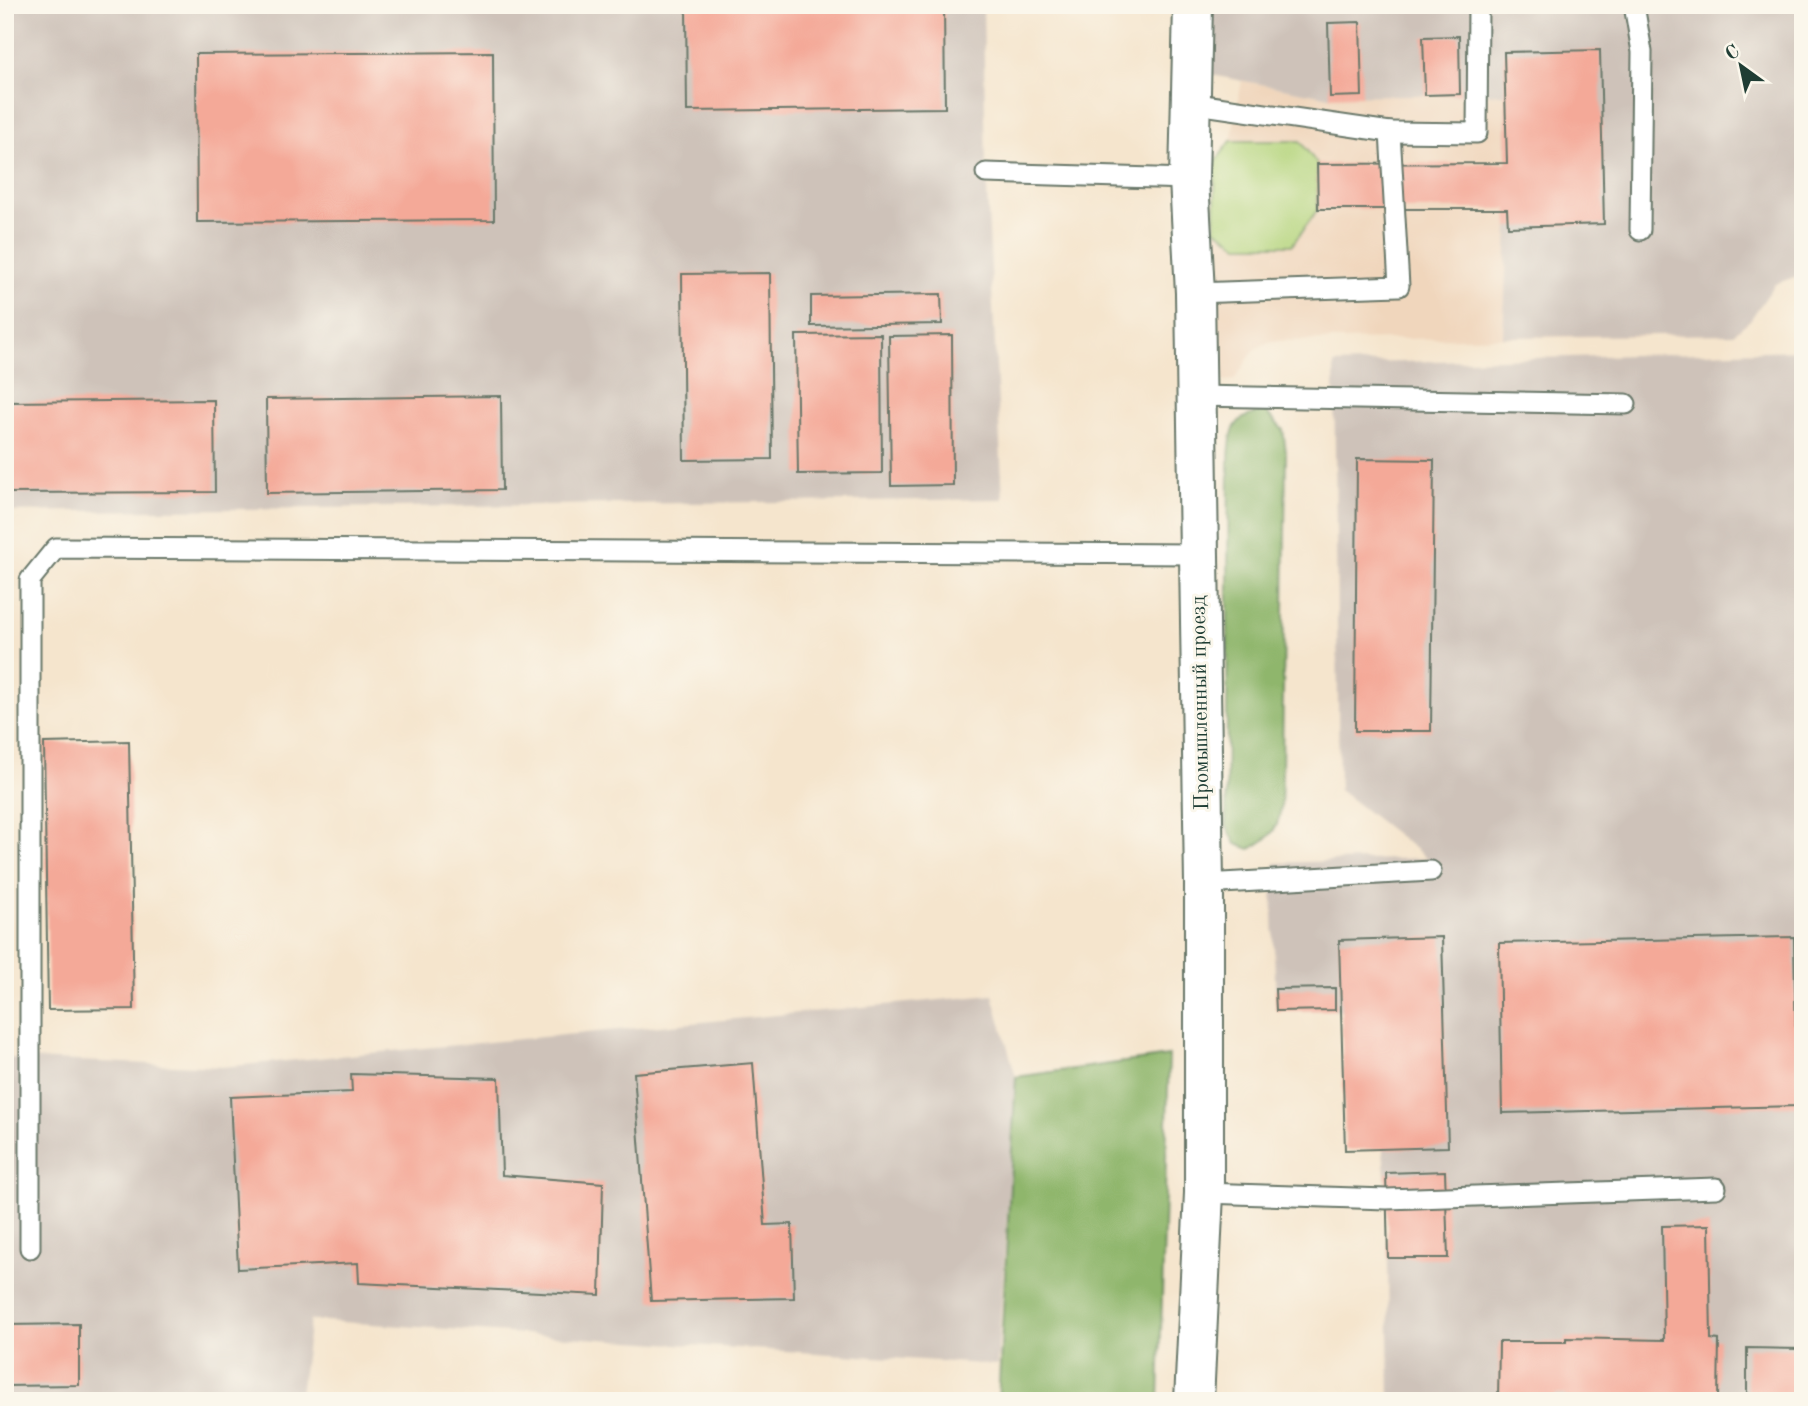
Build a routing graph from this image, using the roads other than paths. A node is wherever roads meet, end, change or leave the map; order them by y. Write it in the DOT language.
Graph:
graph roads {
  1 [pos="1193,5"];
  2 [pos="1478,5"];
  3 [pos="1634,5"];
  4 [pos="1190,103"];
  5 [pos="1390,132"];
  6 [pos="986,173"];
  7 [pos="1189,179"];
  8 [pos="1640,230"];
  9 [pos="1195,293"];
  10 [pos="1196,396"];
  11 [pos="1626,404"];
  12 [pos="1199,554"];
  13 [pos="1431,872"];
  14 [pos="1204,884"];
  15 [pos="1716,1188"];
  16 [pos="1204,1193"];
  17 [pos="30,1248"];
  18 [pos="1194,1401"];
  1 -- 4 [label="street, Промышленный проезд"];
  2 -- 5 [label="lane"];
  3 -- 8 [label="lane"];
  4 -- 5 [label="lane"];
  4 -- 7 [label="street, Промышленный проезд"];
  5 -- 9 [label="lane"];
  6 -- 7 [label="lane"];
  7 -- 9 [label="street, Промышленный проезд"];
  9 -- 10 [label="street, Промышленный проезд"];
  10 -- 11 [label="lane"];
  10 -- 12 [label="street, Промышленный проезд"];
  12 -- 14 [label="street, Промышленный проезд"];
  12 -- 17 [label="lane"];
  13 -- 14 [label="lane"];
  14 -- 16 [label="street, Промышленный проезд"];
  15 -- 16 [label="lane"];
  16 -- 18 [label="street, Промышленный проезд"];
}
